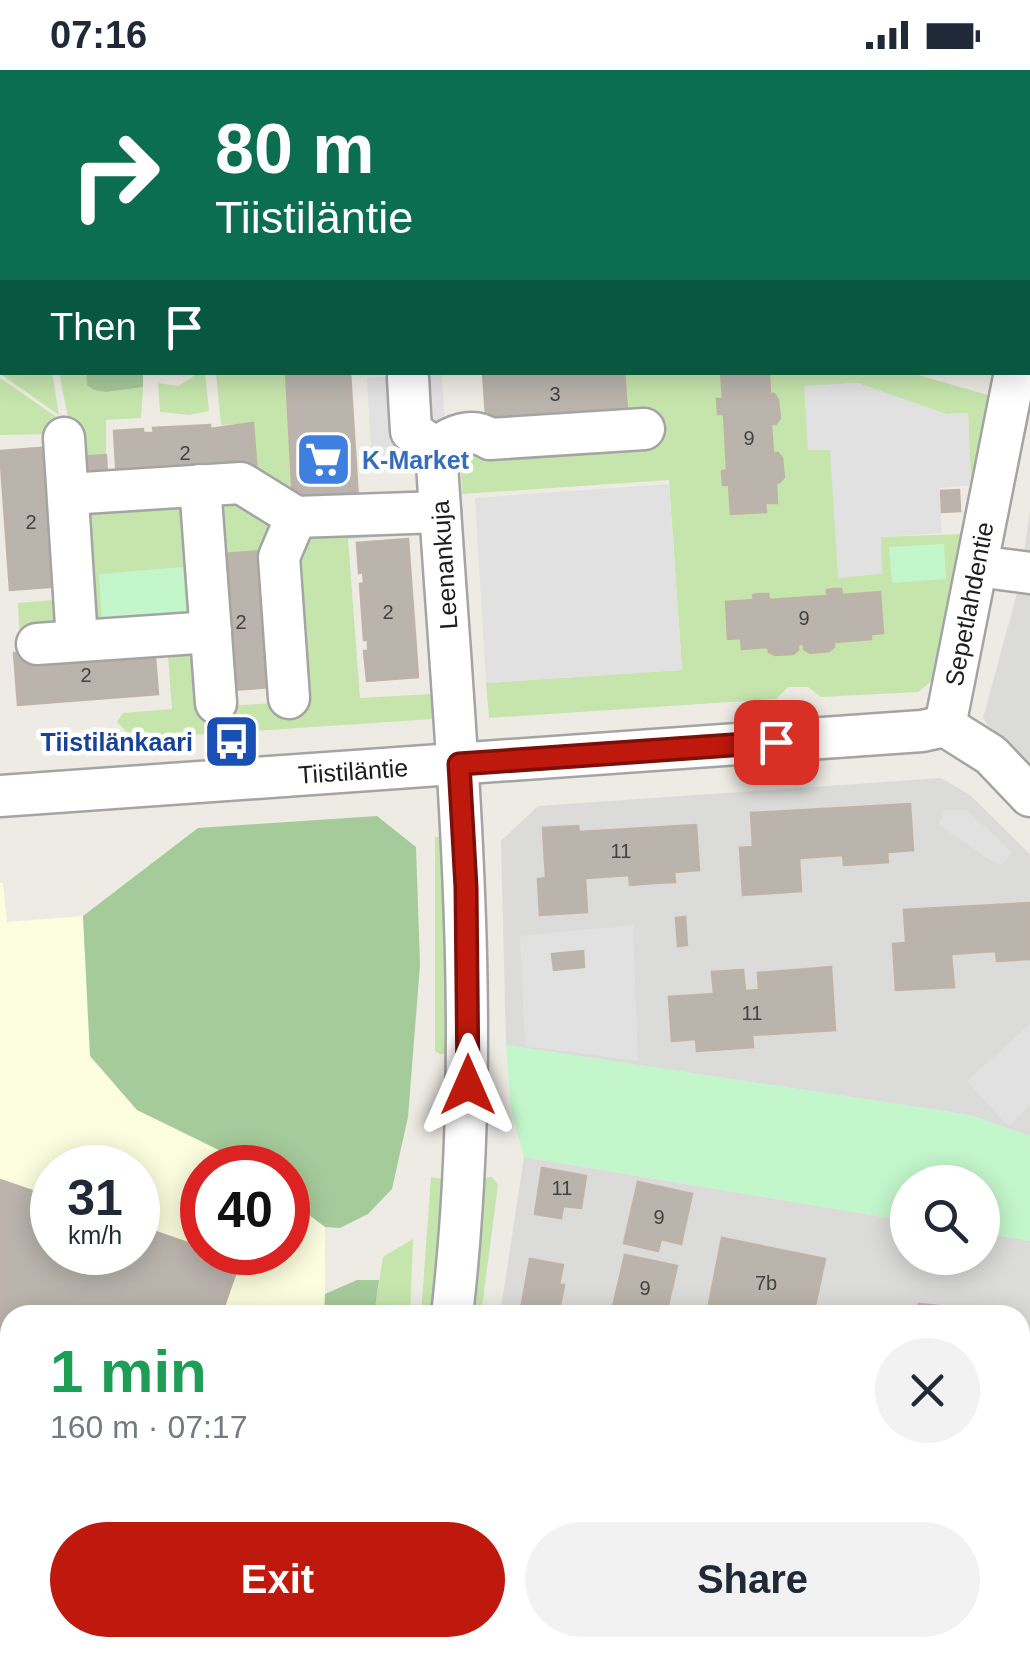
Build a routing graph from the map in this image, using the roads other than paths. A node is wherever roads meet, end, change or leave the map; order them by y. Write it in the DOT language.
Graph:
graph roads {
  1 [pos="1013,375"];
  2 [pos="408,378"];
  3 [pos="644,429"];
  4 [pos="64,438"];
  5 [pos="436,448"];
  6 [pos="200,486"];
  7 [pos="68,494"];
  8 [pos="440,512"];
  9 [pos="296,517"];
  10 [pos="977,566"];
  11 [pos="1030,573"];
  12 [pos="211,632"];
  13 [pos="77,641"];
  14 [pos="37,644"];
  15 [pos="289,698"];
  16 [pos="216,703"];
  17 [pos="945,726"];
  18 [pos="459,764"];
  19 [pos="12,796"];
  20 [pos="1030,796"];
  21 [pos="453,1305"];
  1 -- 10 [label="street, Sepetlahdentie"];
  2 -- 5 [label="street"];
  3 -- 5 [label="street"];
  4 -- 7 [label="street"];
  5 -- 8 [label="street, Leenankuja"];
  6 -- 7 [label="street"];
  6 -- 9 [label="street"];
  6 -- 12 [label="street"];
  7 -- 13 [label="street"];
  8 -- 9 [label="street"];
  8 -- 18 [label="street, Leenankuja"];
  9 -- 15 [label="street"];
  10 -- 11 [label="street"];
  10 -- 17 [label="street, Sepetlahdentie"];
  12 -- 13 [label="street"];
  12 -- 16 [label="street"];
  13 -- 14 [label="street"];
  17 -- 18 [label="street, Tiistiläntie"];
  17 -- 20 [label="street"];
  18 -- 19 [label="street, Tiistiläntie"];
  18 -- 21 [label="street"];
}
